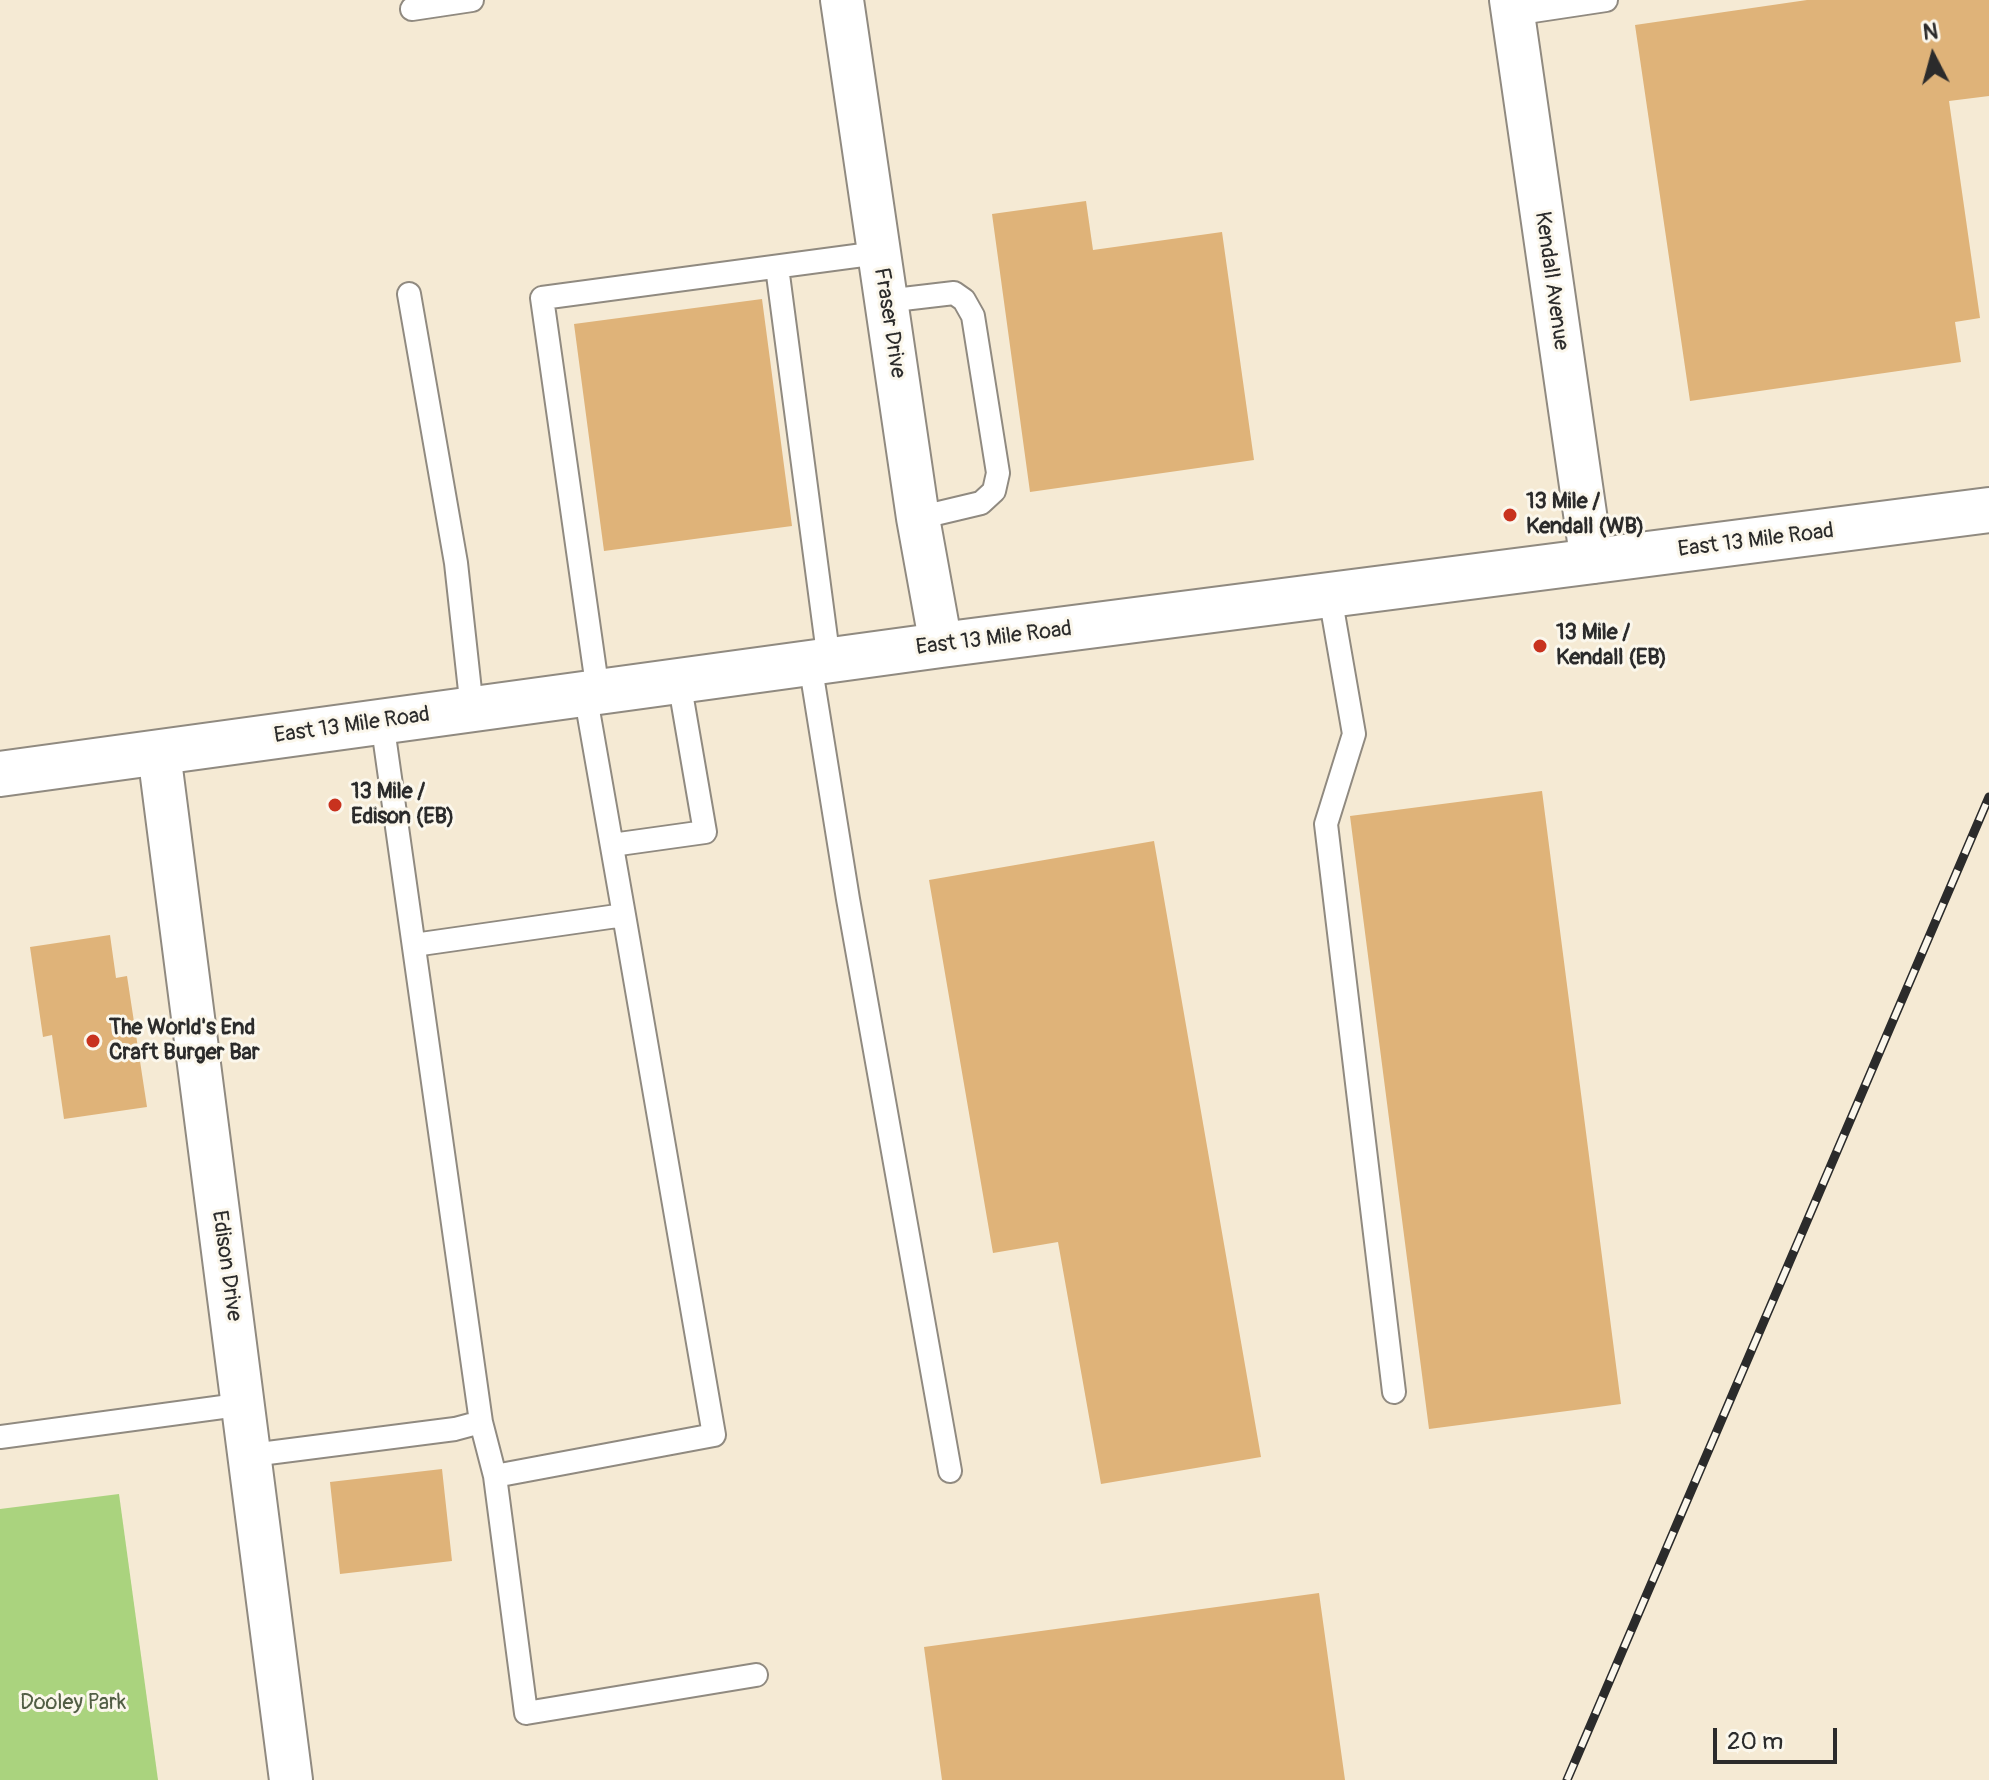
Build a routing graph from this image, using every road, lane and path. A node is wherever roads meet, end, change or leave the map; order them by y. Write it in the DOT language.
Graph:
graph roads {
  1 [pos="472,0"];
  2 [pos="842,0"];
  3 [pos="1606,0"];
  4 [pos="1512,7"];
  5 [pos="412,9"];
  6 [pos="878,253"];
  7 [pos="777,267"];
  8 [pos="409,294"];
  9 [pos="886,301"];
  10 [pos="1989,510"];
  11 [pos="918,518"];
  12 [pos="1592,562"];
  13 [pos="1330,596"];
  14 [pos="941,645"];
  15 [pos="819,662"];
  16 [pos="679,681"];
  17 [pos="591,692"];
  18 [pos="472,709"];
  19 [pos="382,721"];
  20 [pos="159,753"];
  21 [pos="0,774"];
  22 [pos="612,845"];
  23 [pos="624,915"];
  24 [pos="414,945"];
  25 [pos="1394,1392"];
  26 [pos="245,1404"];
  27 [pos="481,1422"];
  28 [pos="0,1437"];
  29 [pos="252,1455"];
  30 [pos="950,1471"];
  31 [pos="495,1476"];
  32 [pos="756,1675"];
  33 [pos="291,1780"];
  1 -- 5 [label="lane"];
  2 -- 6 [label="street, Fraser Drive"];
  3 -- 4 [label="lane"];
  4 -- 12 [label="street, Kendall Avenue"];
  6 -- 7 [label="lane"];
  6 -- 9 [label="street, Fraser Drive"];
  7 -- 15 [label="lane"];
  7 -- 17 [label="lane"];
  8 -- 18 [label="lane"];
  9 -- 11 [label="street, Fraser Drive"];
  9 -- 11 [label="lane"];
  10 -- 12 [label="main road, East 13 Mile Road"];
  11 -- 14 [label="street, Fraser Drive"];
  12 -- 13 [label="main road, East 13 Mile Road"];
  13 -- 14 [label="main road, East 13 Mile Road"];
  13 -- 25 [label="lane"];
  14 -- 15 [label="main road, East 13 Mile Road"];
  15 -- 16 [label="main road, East 13 Mile Road"];
  15 -- 30 [label="lane"];
  16 -- 17 [label="main road, East 13 Mile Road"];
  16 -- 22 [label="lane"];
  17 -- 18 [label="main road, East 13 Mile Road"];
  17 -- 22 [label="lane"];
  18 -- 19 [label="main road, East 13 Mile Road"];
  19 -- 20 [label="main road, East 13 Mile Road"];
  19 -- 24 [label="lane"];
  20 -- 21 [label="main road, East 13 Mile Road"];
  20 -- 26 [label="street, Edison Drive"];
  22 -- 23 [label="lane"];
  23 -- 24 [label="lane"];
  23 -- 31 [label="lane"];
  24 -- 27 [label="lane"];
  26 -- 28 [label="lane"];
  26 -- 29 [label="street, Edison Drive"];
  27 -- 29 [label="lane"];
  27 -- 31 [label="lane"];
  29 -- 33 [label="street, Edison Drive"];
  31 -- 32 [label="lane"];
}
